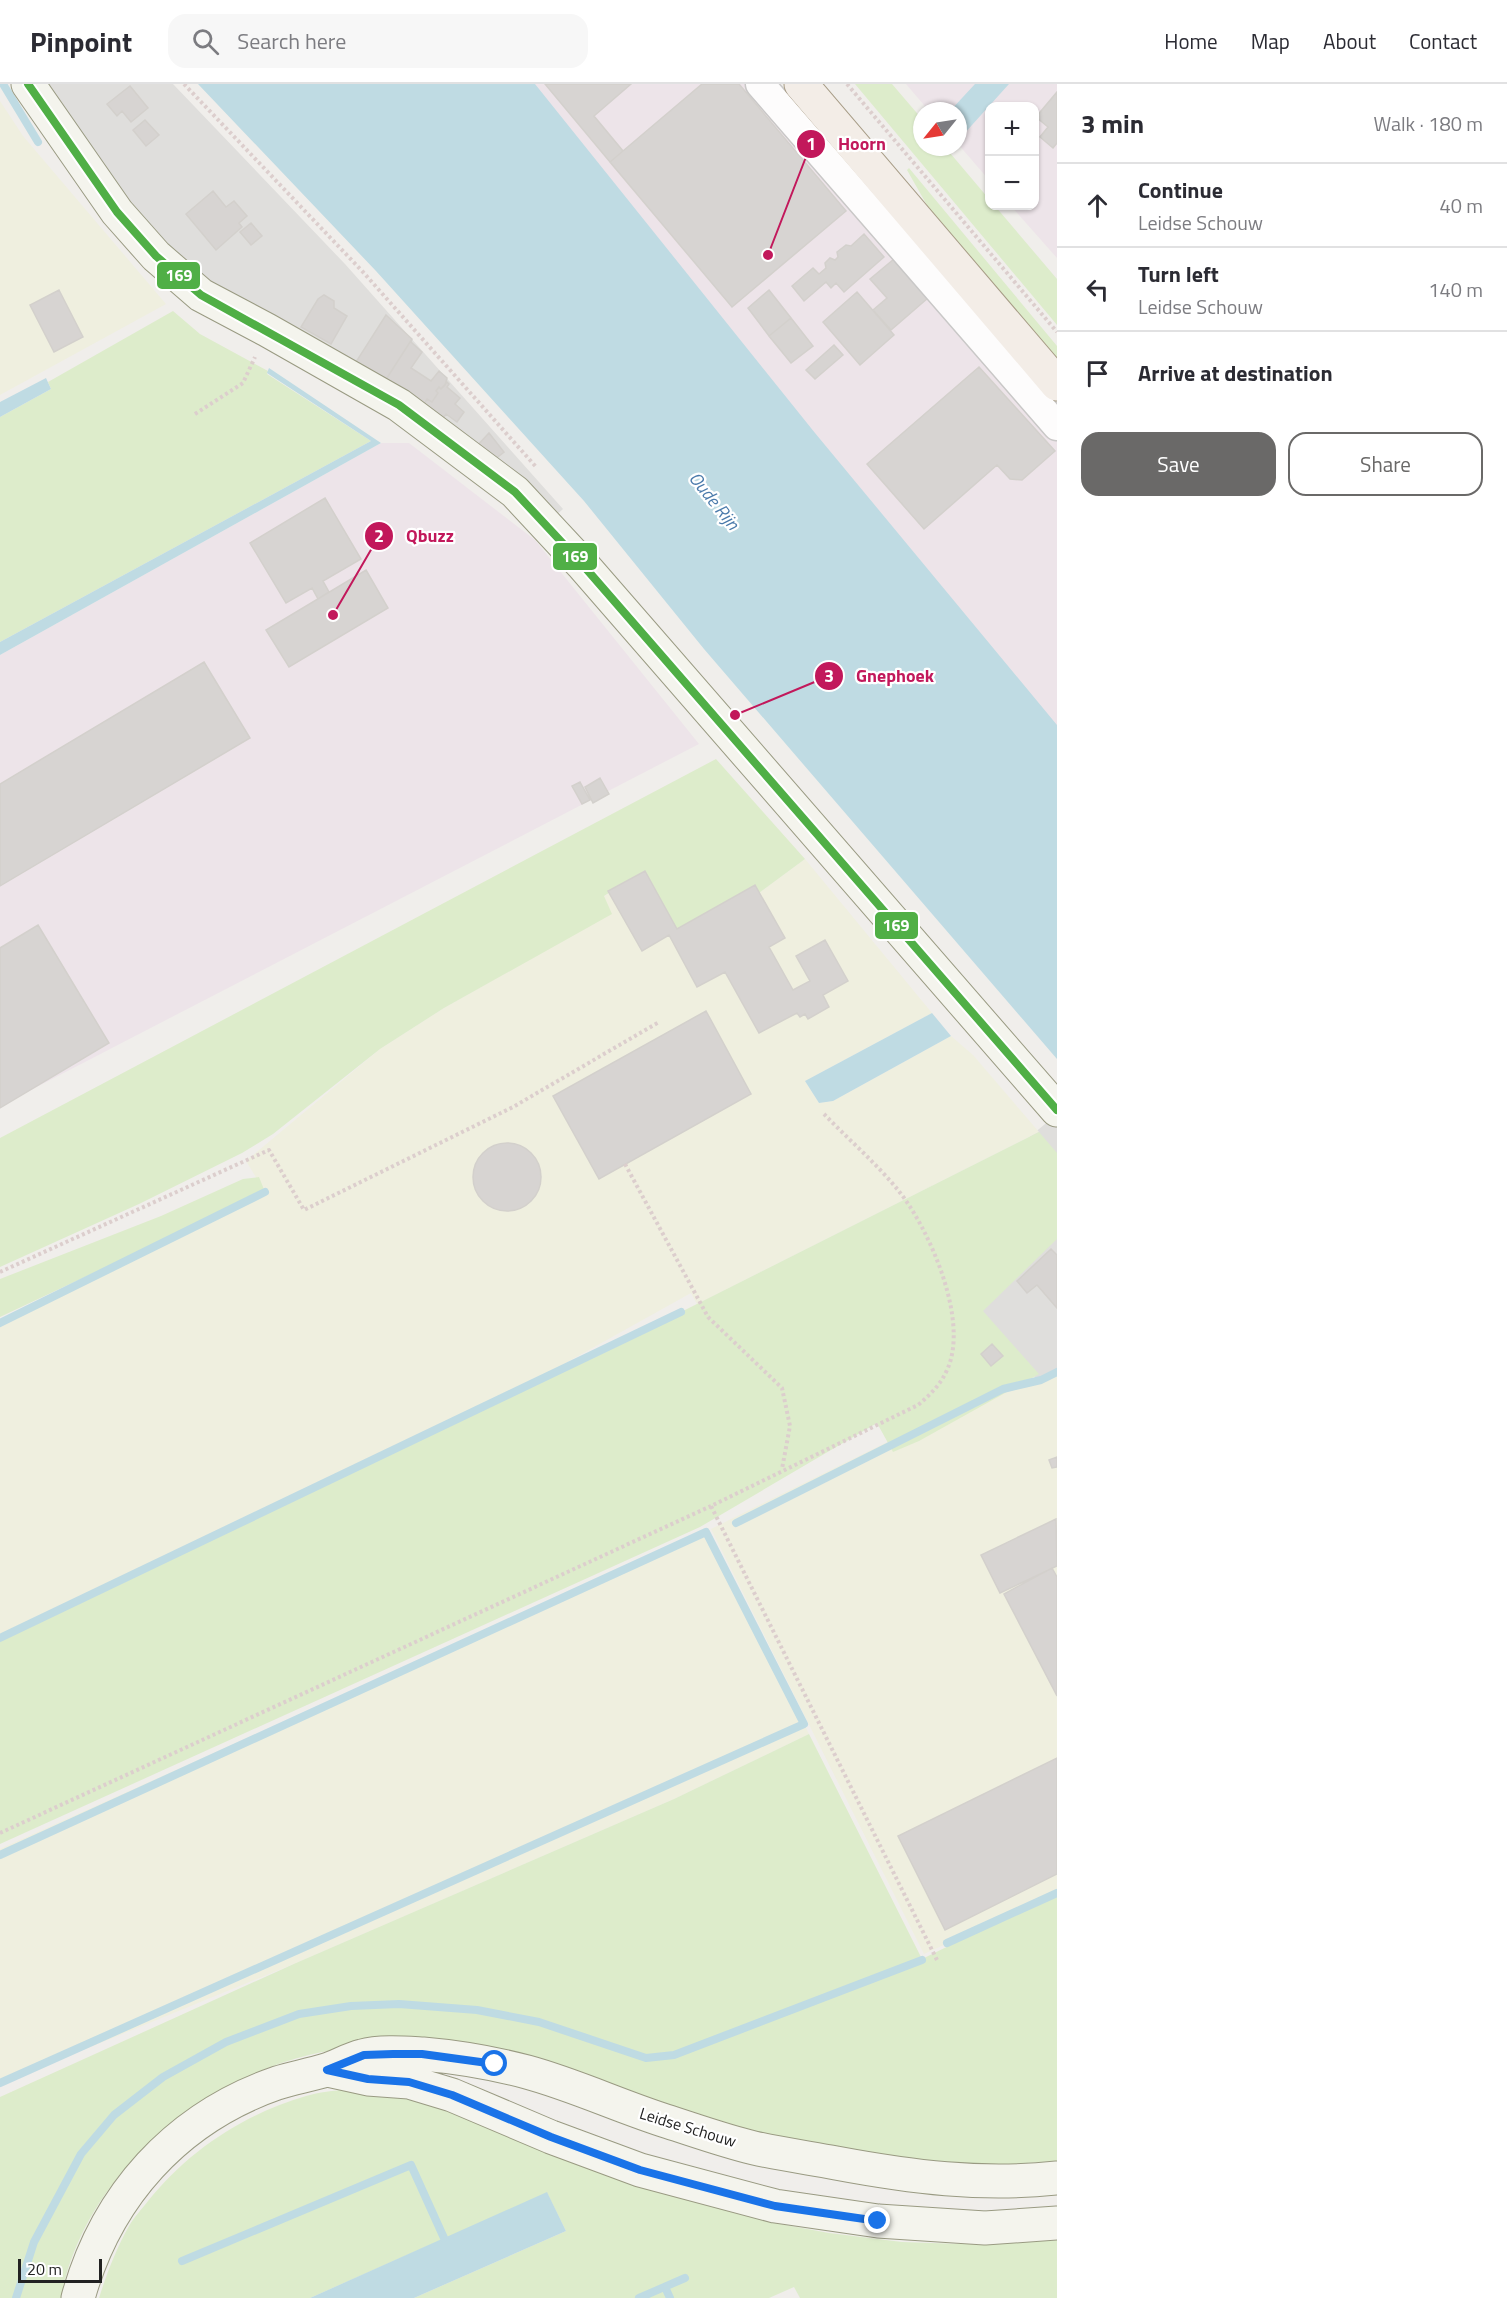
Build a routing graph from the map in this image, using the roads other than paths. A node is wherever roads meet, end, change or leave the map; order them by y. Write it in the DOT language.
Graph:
graph roads {
  1 [pos="28,84"];
  2 [pos="760,84"];
  3 [pos="801,84"];
  4 [pos="987,325"];
  5 [pos="1057,384"];
  6 [pos="1057,426"];
  7 [pos="1057,1110"];
  8 [pos="327,2070"];
  9 [pos="1057,2178"];
  10 [pos="1057,2223"];
  11 [pos="78,2298"];
  1 -- 7 [label="street"];
  2 -- 4 [label="street"];
  3 -- 4 [label="main road"];
  4 -- 5 [label="main road"];
  4 -- 6 [label="street"];
  8 -- 9 [label="street, Leidse Schouw"];
  8 -- 10 [label="street, Leidse Schouw"];
  8 -- 11 [label="street, Leidse Schouw"];
}
